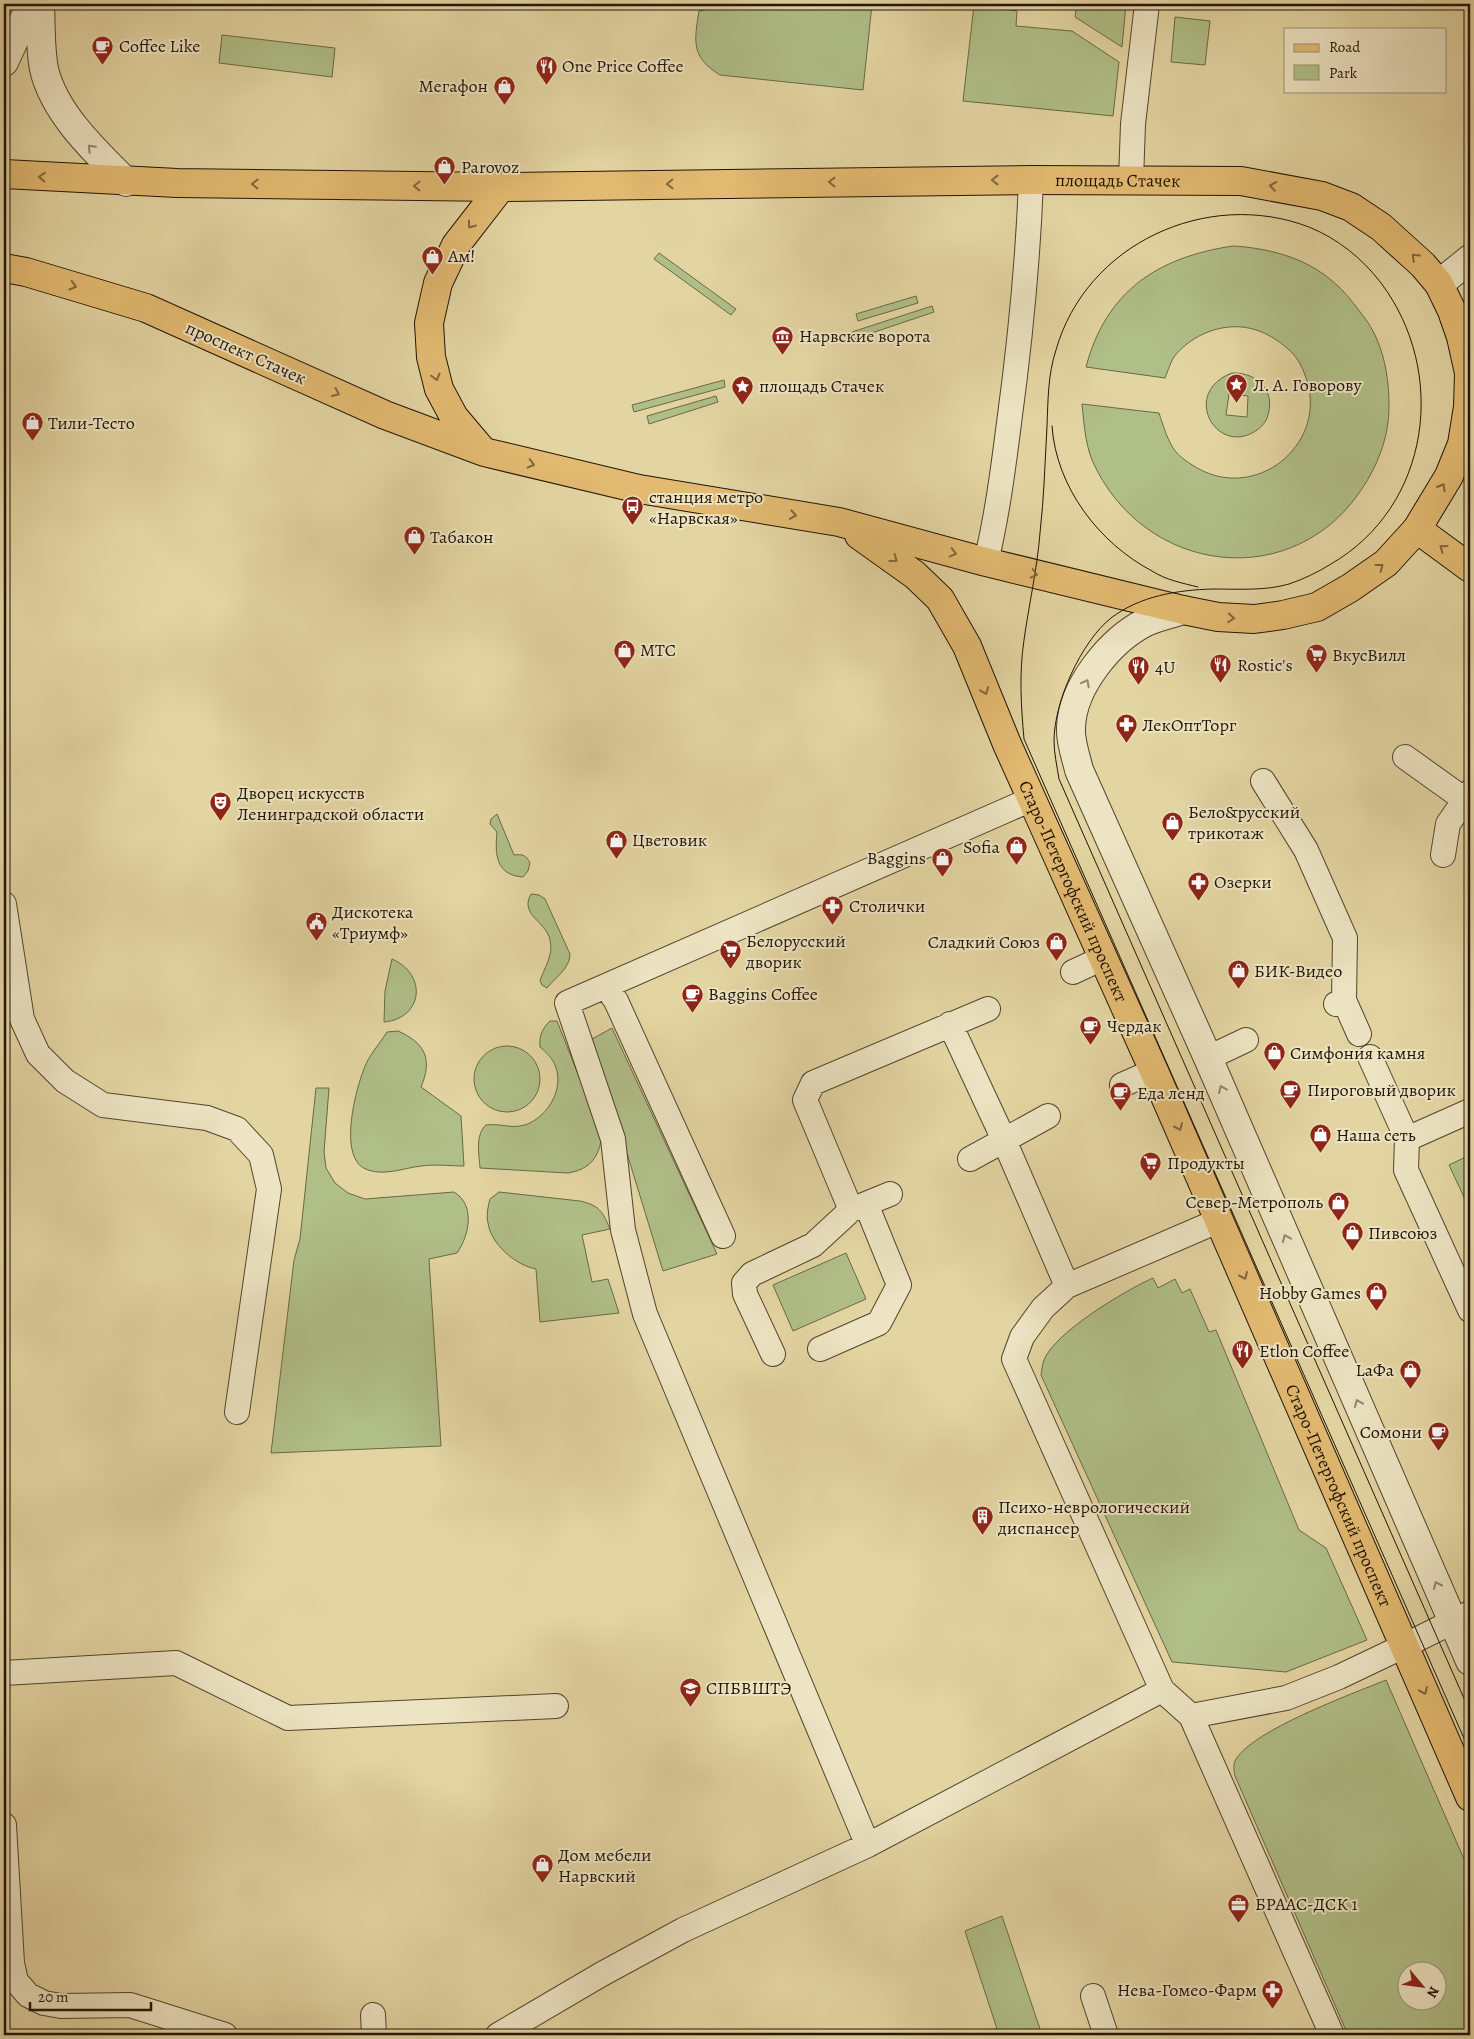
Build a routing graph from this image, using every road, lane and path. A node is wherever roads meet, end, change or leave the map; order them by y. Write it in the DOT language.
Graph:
graph roads {
  1 [pos="31,4"];
  2 [pos="40,4"];
  3 [pos="1147,4"];
  4 [pos="4,62"];
  5 [pos="4,174"];
  6 [pos="1031,180"];
  7 [pos="1131,180"];
  8 [pos="126,182"];
  9 [pos="501,186"];
  10 [pos="1470,259"];
  11 [pos="4,268"];
  12 [pos="1439,284"];
  13 [pos="484,452"];
  14 [pos="838,522"];
  15 [pos="1417,529"];
  16 [pos="986,562"];
  17 [pos="1470,568"];
  18 [pos="1183,610"];
  19 [pos="1405,757"];
  20 [pos="1263,781"];
  21 [pos="1468,798"];
  22 [pos="1032,799"];
  23 [pos="1443,855"];
  24 [pos="4,904"];
  25 [pos="1103,958"];
  26 [pos="1073,972"];
  27 [pos="606,986"];
  28 [pos="988,1009"];
  29 [pos="950,1024"];
  30 [pos="1359,1034"];
  31 [pos="1246,1040"];
  32 [pos="1370,1057"];
  33 [pos="1208,1058"];
  34 [pos="1154,1071"];
  35 [pos="1122,1084"];
  36 [pos="1470,1111"];
  37 [pos="1048,1116"];
  38 [pos="1407,1139"];
  39 [pos="1004,1140"];
  40 [pos="970,1159"];
  41 [pos="890,1194"];
  42 [pos="859,1207"];
  43 [pos="1220,1220"];
  44 [pos="723,1236"];
  45 [pos="1067,1286"];
  46 [pos="1470,1310"];
  47 [pos="820,1349"];
  48 [pos="773,1354"];
  49 [pos="237,1412"];
  50 [pos="1462,1617"];
  51 [pos="1404,1646"];
  52 [pos="1470,1661"];
  53 [pos="4,1673"];
  54 [pos="1162,1690"];
  55 [pos="556,1706"];
  56 [pos="1192,1716"];
  57 [pos="1470,1797"];
  58 [pos="4,1825"];
  59 [pos="863,1834"];
  60 [pos="1093,1996"];
  61 [pos="225,2035"];
  62 [pos="498,2035"];
  63 [pos="1106,2035"];
  64 [pos="1332,2035"];
  1 -- 4 [label="street"];
  8 -- 2 [label="street, one-way"];
  3 -- 7 [label="lane"];
  8 -- 5 [label="main road, one-way"];
  6 -- 7 [label="main road, площадь Стачек"];
  6 -- 9 [label="main road, площадь Стачек, one-way"];
  6 -- 16 [label="lane"];
  12 -- 7 [label="main road, площадь Стачек, one-way"];
  9 -- 8 [label="main road, one-way"];
  9 -- 13 [label="main road, one-way"];
  10 -- 12 [label="street"];
  11 -- 13 [label="main road, проспект Стачек, one-way"];
  15 -- 12 [label="main road, площадь Стачек, one-way"];
  13 -- 14 [label="main road, one-way"];
  14 -- 16 [label="main road, площадь Стачек, one-way"];
  14 -- 22 [label="main road, Старо-Петергофский проспект, one-way"];
  17 -- 15 [label="main road, one-way"];
  18 -- 15 [label="main road, площадь Стачек, one-way"];
  16 -- 18 [label="main road, площадь Стачек, one-way"];
  33 -- 18 [label="street, one-way"];
  19 -- 21 [label="lane"];
  20 -- 30 [label="lane"];
  21 -- 23 [label="lane"];
  22 -- 25 [label="main road, Старо-Петергофский проспект"];
  22 -- 27 [label="lane"];
  24 -- 49 [label="lane"];
  25 -- 26 [label="lane"];
  25 -- 34 [label="main road, Старо-Петергофский проспект"];
  27 -- 44 [label="lane"];
  27 -- 59 [label="lane"];
  28 -- 29 [label="lane"];
  29 -- 39 [label="lane"];
  29 -- 42 [label="lane"];
  31 -- 33 [label="lane"];
  32 -- 38 [label="lane"];
  50 -- 33 [label="street, one-way"];
  34 -- 35 [label="lane"];
  34 -- 43 [label="main road, Старо-Петергофский проспект, one-way"];
  36 -- 38 [label="lane"];
  37 -- 39 [label="lane"];
  38 -- 46 [label="lane"];
  39 -- 40 [label="lane"];
  39 -- 45 [label="lane"];
  41 -- 42 [label="lane"];
  42 -- 47 [label="lane"];
  42 -- 48 [label="lane"];
  43 -- 45 [label="lane"];
  43 -- 51 [label="main road, Старо-Петергофский проспект, one-way"];
  45 -- 54 [label="lane"];
  50 -- 51 [label="lane"];
  50 -- 52 [label="street"];
  51 -- 56 [label="lane"];
  51 -- 57 [label="main road, Старо-Петергофский проспект, one-way"];
  53 -- 55 [label="lane"];
  54 -- 56 [label="lane"];
  54 -- 62 [label="lane"];
  56 -- 64 [label="lane"];
  58 -- 61 [label="lane"];
  60 -- 63 [label="lane"];
}
